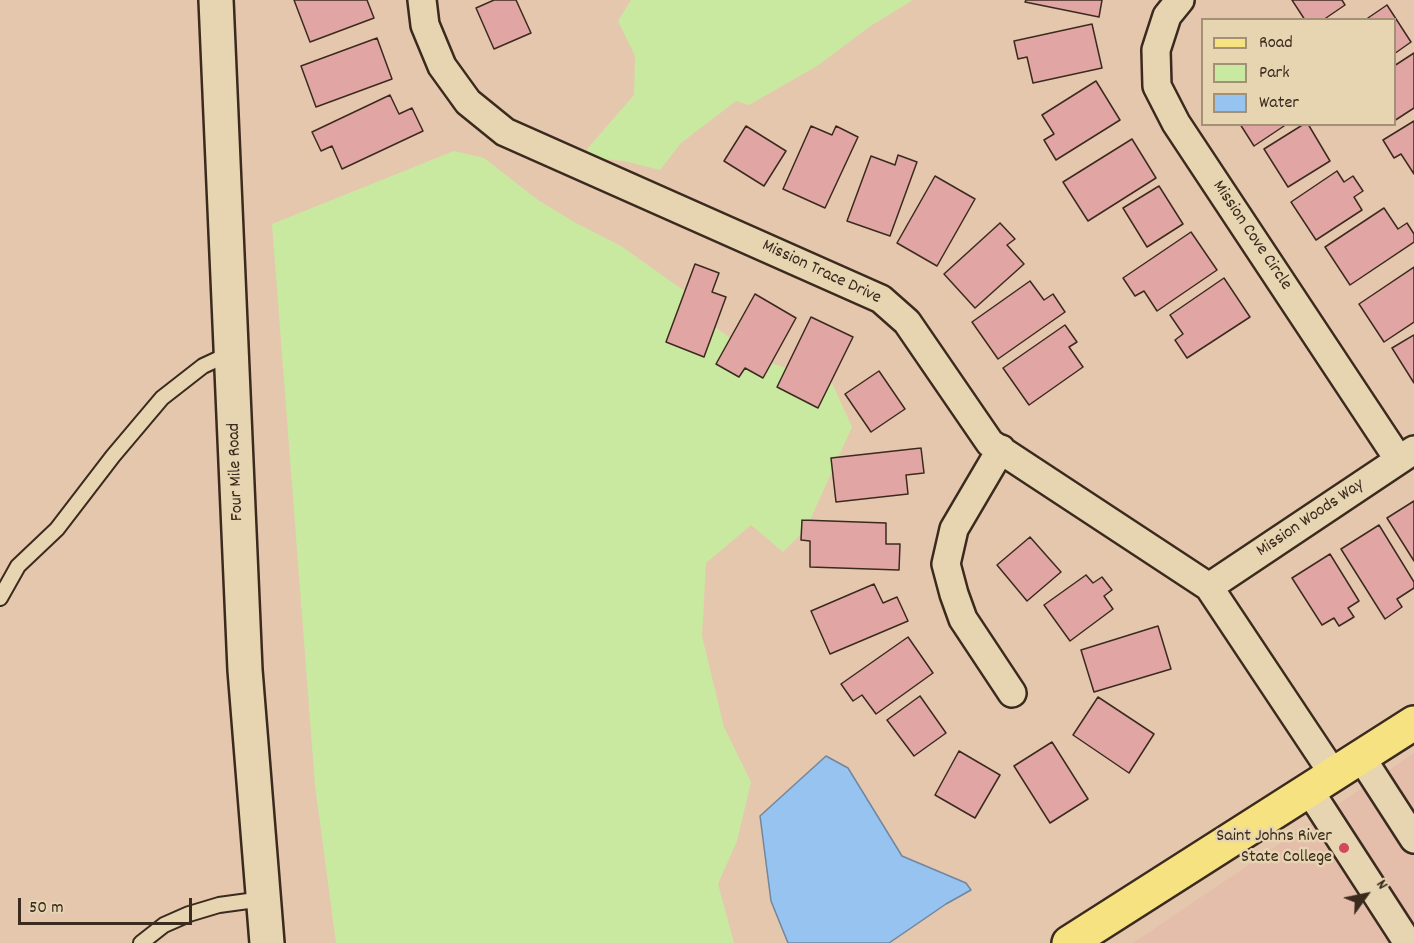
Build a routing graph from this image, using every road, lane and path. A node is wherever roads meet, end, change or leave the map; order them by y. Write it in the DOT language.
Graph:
graph roads {
  1 [pos="216,0"];
  2 [pos="422,0"];
  3 [pos="1180,0"];
  4 [pos="231,353"];
  5 [pos="1000,449"];
  6 [pos="1407,455"];
  7 [pos="1209,587"];
  8 [pos="0,598"];
  9 [pos="1012,693"];
  10 [pos="1414,723"];
  11 [pos="1361,757"];
  12 [pos="1322,783"];
  13 [pos="1414,839"];
  14 [pos="263,899"];
  15 [pos="141,943"];
  16 [pos="267,943"];
  17 [pos="1069,943"];
  18 [pos="1408,943"];
  1 -- 4 [label="main road, Four Mile Road"];
  2 -- 5 [label="street, Mission Trace Drive"];
  3 -- 6 [label="street, Mission Cove Circle"];
  4 -- 8 [label="lane"];
  4 -- 14 [label="main road, Four Mile Road"];
  5 -- 7 [label="street, Mission Trace Drive"];
  5 -- 9 [label="street"];
  6 -- 7 [label="street, Mission Woods Way"];
  7 -- 12 [label="street"];
  10 -- 11 [label="main road"];
  11 -- 12 [label="main road"];
  11 -- 13 [label="street"];
  12 -- 17 [label="main road"];
  12 -- 18 [label="street"];
  14 -- 15 [label="lane"];
  14 -- 16 [label="main road, Four Mile Road"];
}
